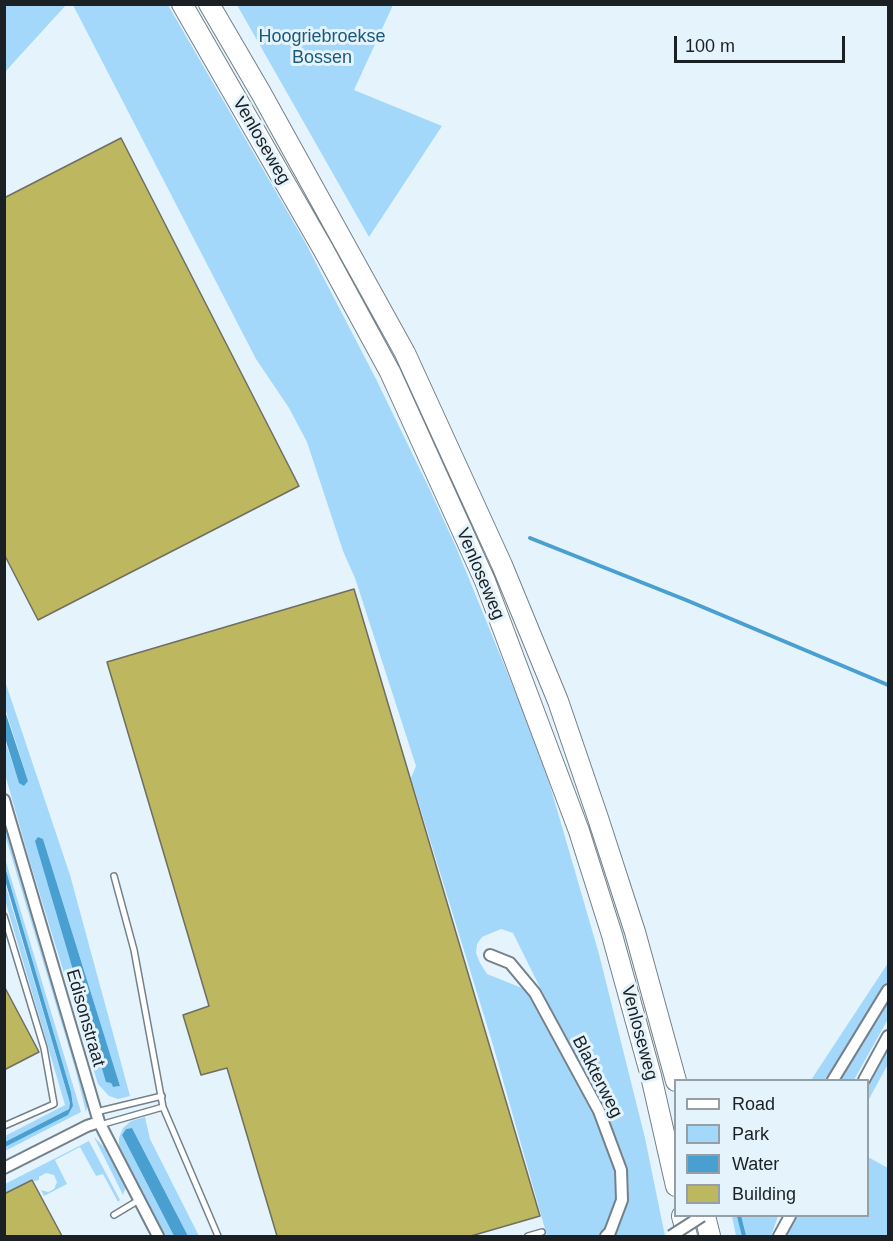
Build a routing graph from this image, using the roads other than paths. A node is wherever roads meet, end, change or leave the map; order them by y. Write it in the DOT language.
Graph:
graph roads {
  1 [pos="182,4"];
  2 [pos="208,4"];
  3 [pos="4,800"];
  4 [pos="114,876"];
  5 [pos="4,916"];
  6 [pos="490,955"];
  7 [pos="888,990"];
  8 [pos="888,1036"];
  9 [pos="674,1079"];
  10 [pos="834,1079"];
  11 [pos="865,1079"];
  12 [pos="162,1096"];
  13 [pos="163,1107"];
  14 [pos="98,1120"];
  15 [pos="4,1126"];
  16 [pos="4,1168"];
  17 [pos="674,1181"];
  18 [pos="139,1200"];
  19 [pos="114,1215"];
  20 [pos="682,1217"];
  21 [pos="701,1217"];
  22 [pos="705,1217"];
  23 [pos="789,1217"];
  24 [pos="542,1232"];
  25 [pos="158,1236"];
  26 [pos="218,1236"];
  27 [pos="528,1236"];
  28 [pos="606,1236"];
  29 [pos="671,1236"];
  30 [pos="687,1236"];
  31 [pos="710,1236"];
  32 [pos="779,1236"];
  1 -- 17 [label="highway, Venloseweg"];
  2 -- 9 [label="highway, Venloseweg"];
  3 -- 14 [label="street, Edisonstraat"];
  4 -- 12 [label="lane"];
  5 -- 15 [label="lane"];
  6 -- 28 [label="street, Blakterweg"];
  7 -- 10 [label="street"];
  8 -- 11 [label="street"];
  12 -- 13 [label="lane"];
  12 -- 14 [label="lane"];
  13 -- 14 [label="lane"];
  13 -- 26 [label="lane"];
  14 -- 16 [label="street"];
  14 -- 18 [label="street, Edisonstraat"];
  18 -- 19 [label="lane"];
  18 -- 25 [label="street, Edisonstraat"];
  20 -- 30 [label="highway"];
  21 -- 29 [label="street, bridge"];
  22 -- 31 [label="highway"];
  23 -- 32 [label="street"];
  24 -- 27 [label="lane"];
}
